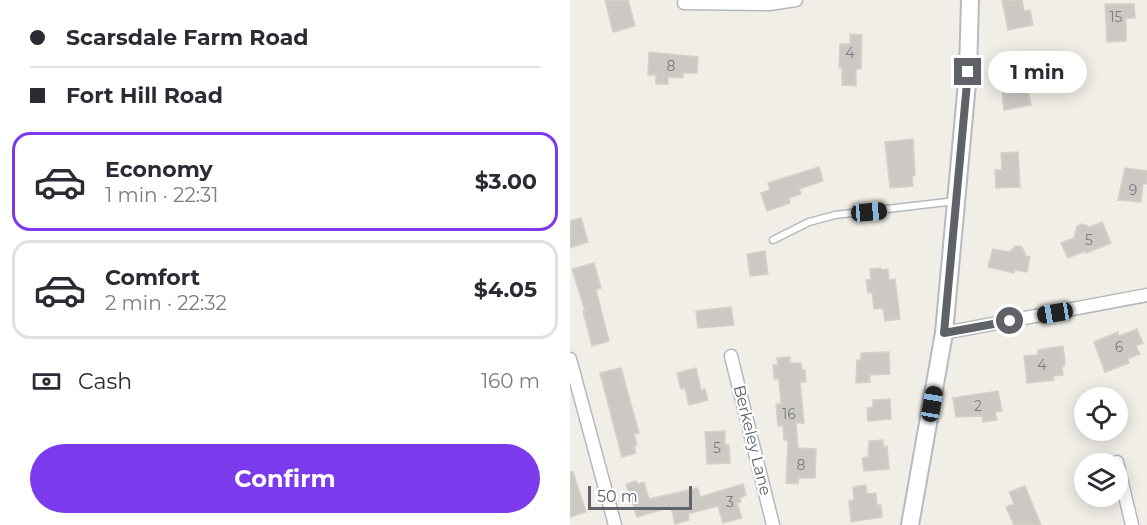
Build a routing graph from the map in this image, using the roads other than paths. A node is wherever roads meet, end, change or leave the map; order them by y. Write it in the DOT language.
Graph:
graph roads {
  1 [pos="796,0"];
  2 [pos="970,0"];
  3 [pos="684,3"];
  4 [pos="956,201"];
  5 [pos="773,240"];
  6 [pos="1147,295"];
  7 [pos="944,333"];
  8 [pos="731,356"];
  9 [pos="570,359"];
  10 [pos="1128,507"];
  11 [pos="615,525"];
  12 [pos="773,525"];
  13 [pos="910,525"];
  14 [pos="1132,525"];
  1 -- 3 [label="street"];
  2 -- 4 [label="street"];
  4 -- 5 [label="lane"];
  4 -- 7 [label="street"];
  6 -- 7 [label="street"];
  7 -- 13 [label="street"];
  8 -- 12 [label="street, Berkeley Lane"];
  9 -- 11 [label="street"];
  10 -- 14 [label="street"];
}
